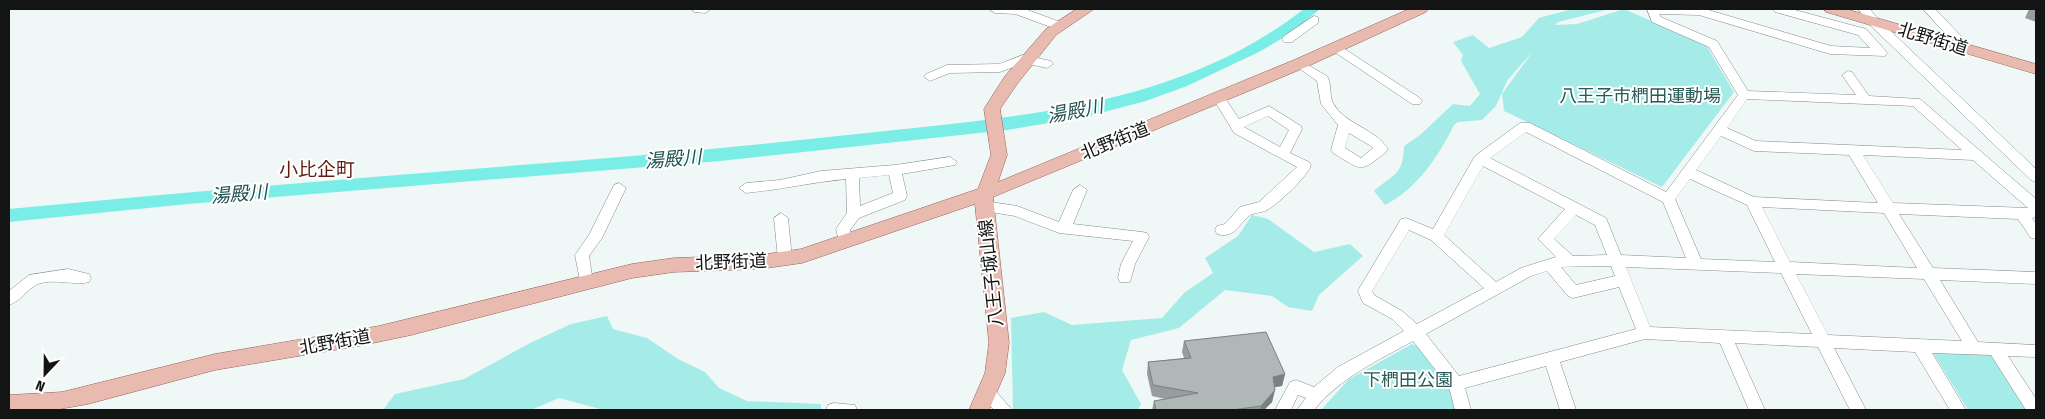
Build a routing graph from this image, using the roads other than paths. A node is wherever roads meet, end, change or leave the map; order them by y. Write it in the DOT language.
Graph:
graph roads {
  1 [pos="698,9"];
  2 [pos="705,9"];
  3 [pos="1000,9"];
  4 [pos="1087,9"];
  5 [pos="1419,9"];
  6 [pos="1779,9"];
  7 [pos="1831,9"];
  8 [pos="1929,9"];
  9 [pos="1869,15"];
  10 [pos="1314,20"];
  11 [pos="991,22"];
  12 [pos="1059,26"];
  13 [pos="1288,39"];
  14 [pos="1960,47"];
  15 [pos="1337,48"];
  16 [pos="1028,59"];
  17 [pos="1046,64"];
  18 [pos="1299,64"];
  19 [pos="2036,69"];
  20 [pos="1848,75"];
  21 [pos="930,77"];
  22 [pos="1744,96"];
  23 [pos="1219,98"];
  24 [pos="1865,99"];
  25 [pos="1416,101"];
  26 [pos="1346,124"];
  27 [pos="1235,126"];
  28 [pos="1719,130"];
  29 [pos="1852,150"];
  30 [pos="1283,154"];
  31 [pos="1975,155"];
  32 [pos="1480,159"];
  33 [pos="950,162"];
  34 [pos="895,170"];
  35 [pos="1688,172"];
  36 [pos="852,173"];
  37 [pos="2036,177"];
  38 [pos="2036,186"];
  39 [pos="619,188"];
  40 [pos="746,188"];
  41 [pos="1080,190"];
  42 [pos="1668,199"];
  43 [pos="983,200"];
  44 [pos="1752,202"];
  45 [pos="2036,207"];
  46 [pos="1575,208"];
  47 [pos="1887,208"];
  48 [pos="2036,212"];
  49 [pos="854,214"];
  50 [pos="2022,214"];
  51 [pos="780,218"];
  52 [pos="1064,228"];
  53 [pos="1222,230"];
  54 [pos="2036,234"];
  55 [pos="1436,236"];
  56 [pos="845,241"];
  57 [pos="785,259"];
  58 [pos="1568,260"];
  59 [pos="1616,260"];
  60 [pos="1550,264"];
  61 [pos="1696,264"];
  62 [pos="1785,268"];
  63 [pos="1927,274"];
  64 [pos="84,278"];
  65 [pos="1125,278"];
  66 [pos="2036,278"];
  67 [pos="1623,280"];
  68 [pos="586,282"];
  69 [pos="1494,289"];
  70 [pos="10,297"];
  71 [pos="1415,332"];
  72 [pos="1645,333"];
  73 [pos="1725,337"];
  74 [pos="1823,342"];
  75 [pos="1920,346"];
  76 [pos="1974,348"];
  77 [pos="1995,349"];
  78 [pos="2036,351"];
  79 [pos="1550,359"];
  80 [pos="1456,384"];
  81 [pos="988,394"];
  82 [pos="1317,394"];
  83 [pos="9,404"];
  84 [pos="55,406"];
  85 [pos="834,410"];
  86 [pos="849,410"];
  87 [pos="979,410"];
  88 [pos="1004,410"];
  89 [pos="1283,410"];
  90 [pos="1305,410"];
  91 [pos="1463,410"];
  92 [pos="1568,410"];
  93 [pos="1757,410"];
  94 [pos="1858,410"];
  95 [pos="1958,410"];
  96 [pos="2035,410"];
  1 -- 2 [label="street"];
  3 -- 11 [label="street"];
  3 -- 12 [label="street"];
  4 -- 12 [label="main road"];
  5 -- 15 [label="main road, 北野街道"];
  6 -- 22 [label="street"];
  7 -- 9 [label="main road, 北野街道"];
  8 -- 14 [label="street"];
  9 -- 14 [label="main road, 北野街道"];
  9 -- 37 [label="street"];
  9 -- 38 [label="street"];
  10 -- 13 [label="street"];
  12 -- 16 [label="main road"];
  14 -- 19 [label="main road, 北野街道"];
  15 -- 18 [label="main road, 北野街道"];
  15 -- 25 [label="street"];
  16 -- 17 [label="street"];
  16 -- 21 [label="street"];
  16 -- 43 [label="main road, 八王子城山線"];
  18 -- 23 [label="main road, 北野街道"];
  18 -- 26 [label="street"];
  20 -- 24 [label="street"];
  22 -- 24 [label="street"];
  22 -- 28 [label="street"];
  23 -- 27 [label="street"];
  23 -- 43 [label="main road, 北野街道"];
  24 -- 31 [label="street"];
  27 -- 30 [label="street"];
  27 -- 30 [label="street"];
  28 -- 29 [label="street"];
  28 -- 35 [label="street"];
  29 -- 31 [label="street"];
  29 -- 47 [label="street"];
  30 -- 53 [label="street"];
  31 -- 45 [label="street"];
  32 -- 42 [label="street"];
  32 -- 46 [label="street"];
  32 -- 55 [label="street"];
  33 -- 34 [label="street"];
  34 -- 36 [label="street"];
  34 -- 49 [label="street"];
  35 -- 42 [label="street"];
  35 -- 44 [label="street"];
  36 -- 40 [label="street"];
  36 -- 49 [label="street"];
  39 -- 68 [label="street"];
  41 -- 52 [label="street"];
  42 -- 61 [label="street"];
  43 -- 52 [label="street"];
  43 -- 56 [label="main road, 北野街道"];
  43 -- 81 [label="main road, 八王子城山線"];
  44 -- 47 [label="street"];
  44 -- 62 [label="street"];
  46 -- 58 [label="street"];
  46 -- 59 [label="street"];
  47 -- 50 [label="street"];
  47 -- 63 [label="street"];
  48 -- 50 [label="street"];
  49 -- 56 [label="street"];
  50 -- 54 [label="street"];
  51 -- 57 [label="street"];
  52 -- 65 [label="street"];
  55 -- 69 [label="street"];
  55 -- 71 [label="street"];
  56 -- 57 [label="main road, 北野街道"];
  57 -- 68 [label="main road, 北野街道"];
  58 -- 59 [label="street"];
  58 -- 60 [label="street"];
  59 -- 61 [label="street"];
  59 -- 67 [label="street"];
  60 -- 67 [label="street"];
  60 -- 69 [label="street"];
  61 -- 62 [label="street"];
  62 -- 63 [label="street"];
  62 -- 74 [label="street"];
  63 -- 66 [label="street"];
  63 -- 76 [label="street"];
  64 -- 70 [label="street"];
  67 -- 72 [label="street"];
  68 -- 84 [label="main road, 北野街道"];
  69 -- 71 [label="street"];
  71 -- 80 [label="street"];
  71 -- 82 [label="street"];
  72 -- 73 [label="street"];
  72 -- 79 [label="street"];
  73 -- 74 [label="street"];
  73 -- 93 [label="street"];
  74 -- 75 [label="street"];
  74 -- 94 [label="street"];
  75 -- 76 [label="street"];
  75 -- 95 [label="street"];
  76 -- 77 [label="street"];
  77 -- 78 [label="street"];
  77 -- 96 [label="street"];
  79 -- 80 [label="street"];
  79 -- 92 [label="street"];
  80 -- 91 [label="street"];
  81 -- 87 [label="main road, 八王子城山線"];
  81 -- 88 [label="street"];
  82 -- 89 [label="street"];
  82 -- 90 [label="street"];
  83 -- 84 [label="main road, 北野街道"];
  85 -- 86 [label="street"];
}
